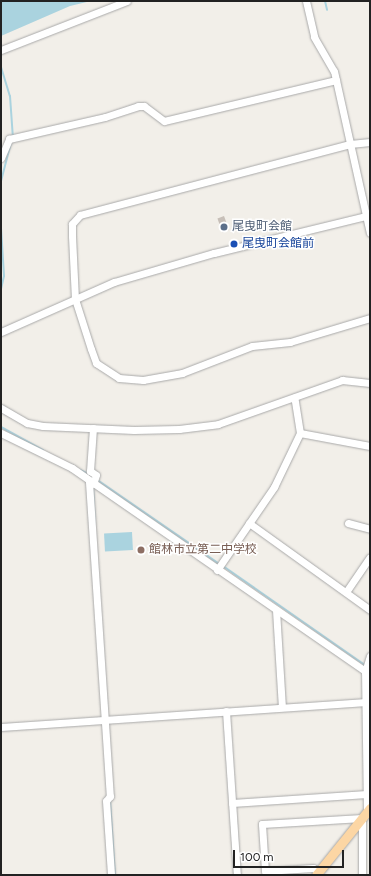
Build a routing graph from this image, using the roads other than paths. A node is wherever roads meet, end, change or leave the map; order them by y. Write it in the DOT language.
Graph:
graph roads {
  1 [pos="127,1"];
  2 [pos="306,1"];
  3 [pos="1,50"];
  4 [pos="336,80"];
  5 [pos="370,142"];
  6 [pos="350,144"];
  7 [pos="1,158"];
  8 [pos="368,216"];
  9 [pos="370,233"];
  10 [pos="75,298"];
  11 [pos="370,318"];
  12 [pos="1,332"];
  13 [pos="370,383"];
  14 [pos="294,396"];
  15 [pos="1,408"];
  16 [pos="93,428"];
  17 [pos="1,433"];
  18 [pos="300,433"];
  19 [pos="370,446"];
  20 [pos="91,483"];
  21 [pos="249,523"];
  22 [pos="348,523"];
  23 [pos="370,529"];
  24 [pos="370,557"];
  25 [pos="217,570"];
  26 [pos="346,592"];
  27 [pos="276,610"];
  28 [pos="370,610"];
  29 [pos="370,656"];
  30 [pos="367,673"];
  31 [pos="367,702"];
  32 [pos="282,707"];
  33 [pos="226,711"];
  34 [pos="105,720"];
  35 [pos="1,727"];
  36 [pos="367,794"];
  37 [pos="232,803"];
  38 [pos="366,813"];
  39 [pos="362,848"];
  40 [pos="370,848"];
  41 [pos="317,873"];
  42 [pos="111,875"];
  43 [pos="237,875"];
  44 [pos="362,875"];
  1 -- 3 [label="street"];
  2 -- 4 [label="street"];
  4 -- 6 [label="street"];
  4 -- 7 [label="street"];
  5 -- 6 [label="street"];
  6 -- 8 [label="street"];
  6 -- 10 [label="street"];
  8 -- 9 [label="street"];
  8 -- 10 [label="street"];
  10 -- 11 [label="street"];
  10 -- 12 [label="street"];
  13 -- 14 [label="street"];
  14 -- 16 [label="street"];
  14 -- 18 [label="street"];
  15 -- 16 [label="street"];
  16 -- 20 [label="street"];
  17 -- 20 [label="street"];
  18 -- 19 [label="street"];
  18 -- 21 [label="street"];
  20 -- 25 [label="street"];
  20 -- 34 [label="street"];
  21 -- 25 [label="street"];
  21 -- 26 [label="street"];
  22 -- 23 [label="street"];
  24 -- 26 [label="street"];
  25 -- 27 [label="street"];
  26 -- 28 [label="street"];
  27 -- 30 [label="street"];
  27 -- 32 [label="street"];
  29 -- 30 [label="street"];
  30 -- 31 [label="street"];
  31 -- 32 [label="street"];
  31 -- 36 [label="street"];
  32 -- 33 [label="street"];
  33 -- 34 [label="street"];
  33 -- 37 [label="street"];
  34 -- 35 [label="street"];
  34 -- 42 [label="street"];
  36 -- 37 [label="street"];
  36 -- 38 [label="street"];
  37 -- 43 [label="street"];
  38 -- 39 [label="street"];
  38 -- 41 [label="main road"];
  38 -- 41 [label="street"];
  39 -- 40 [label="street"];
  39 -- 44 [label="street"];
}
